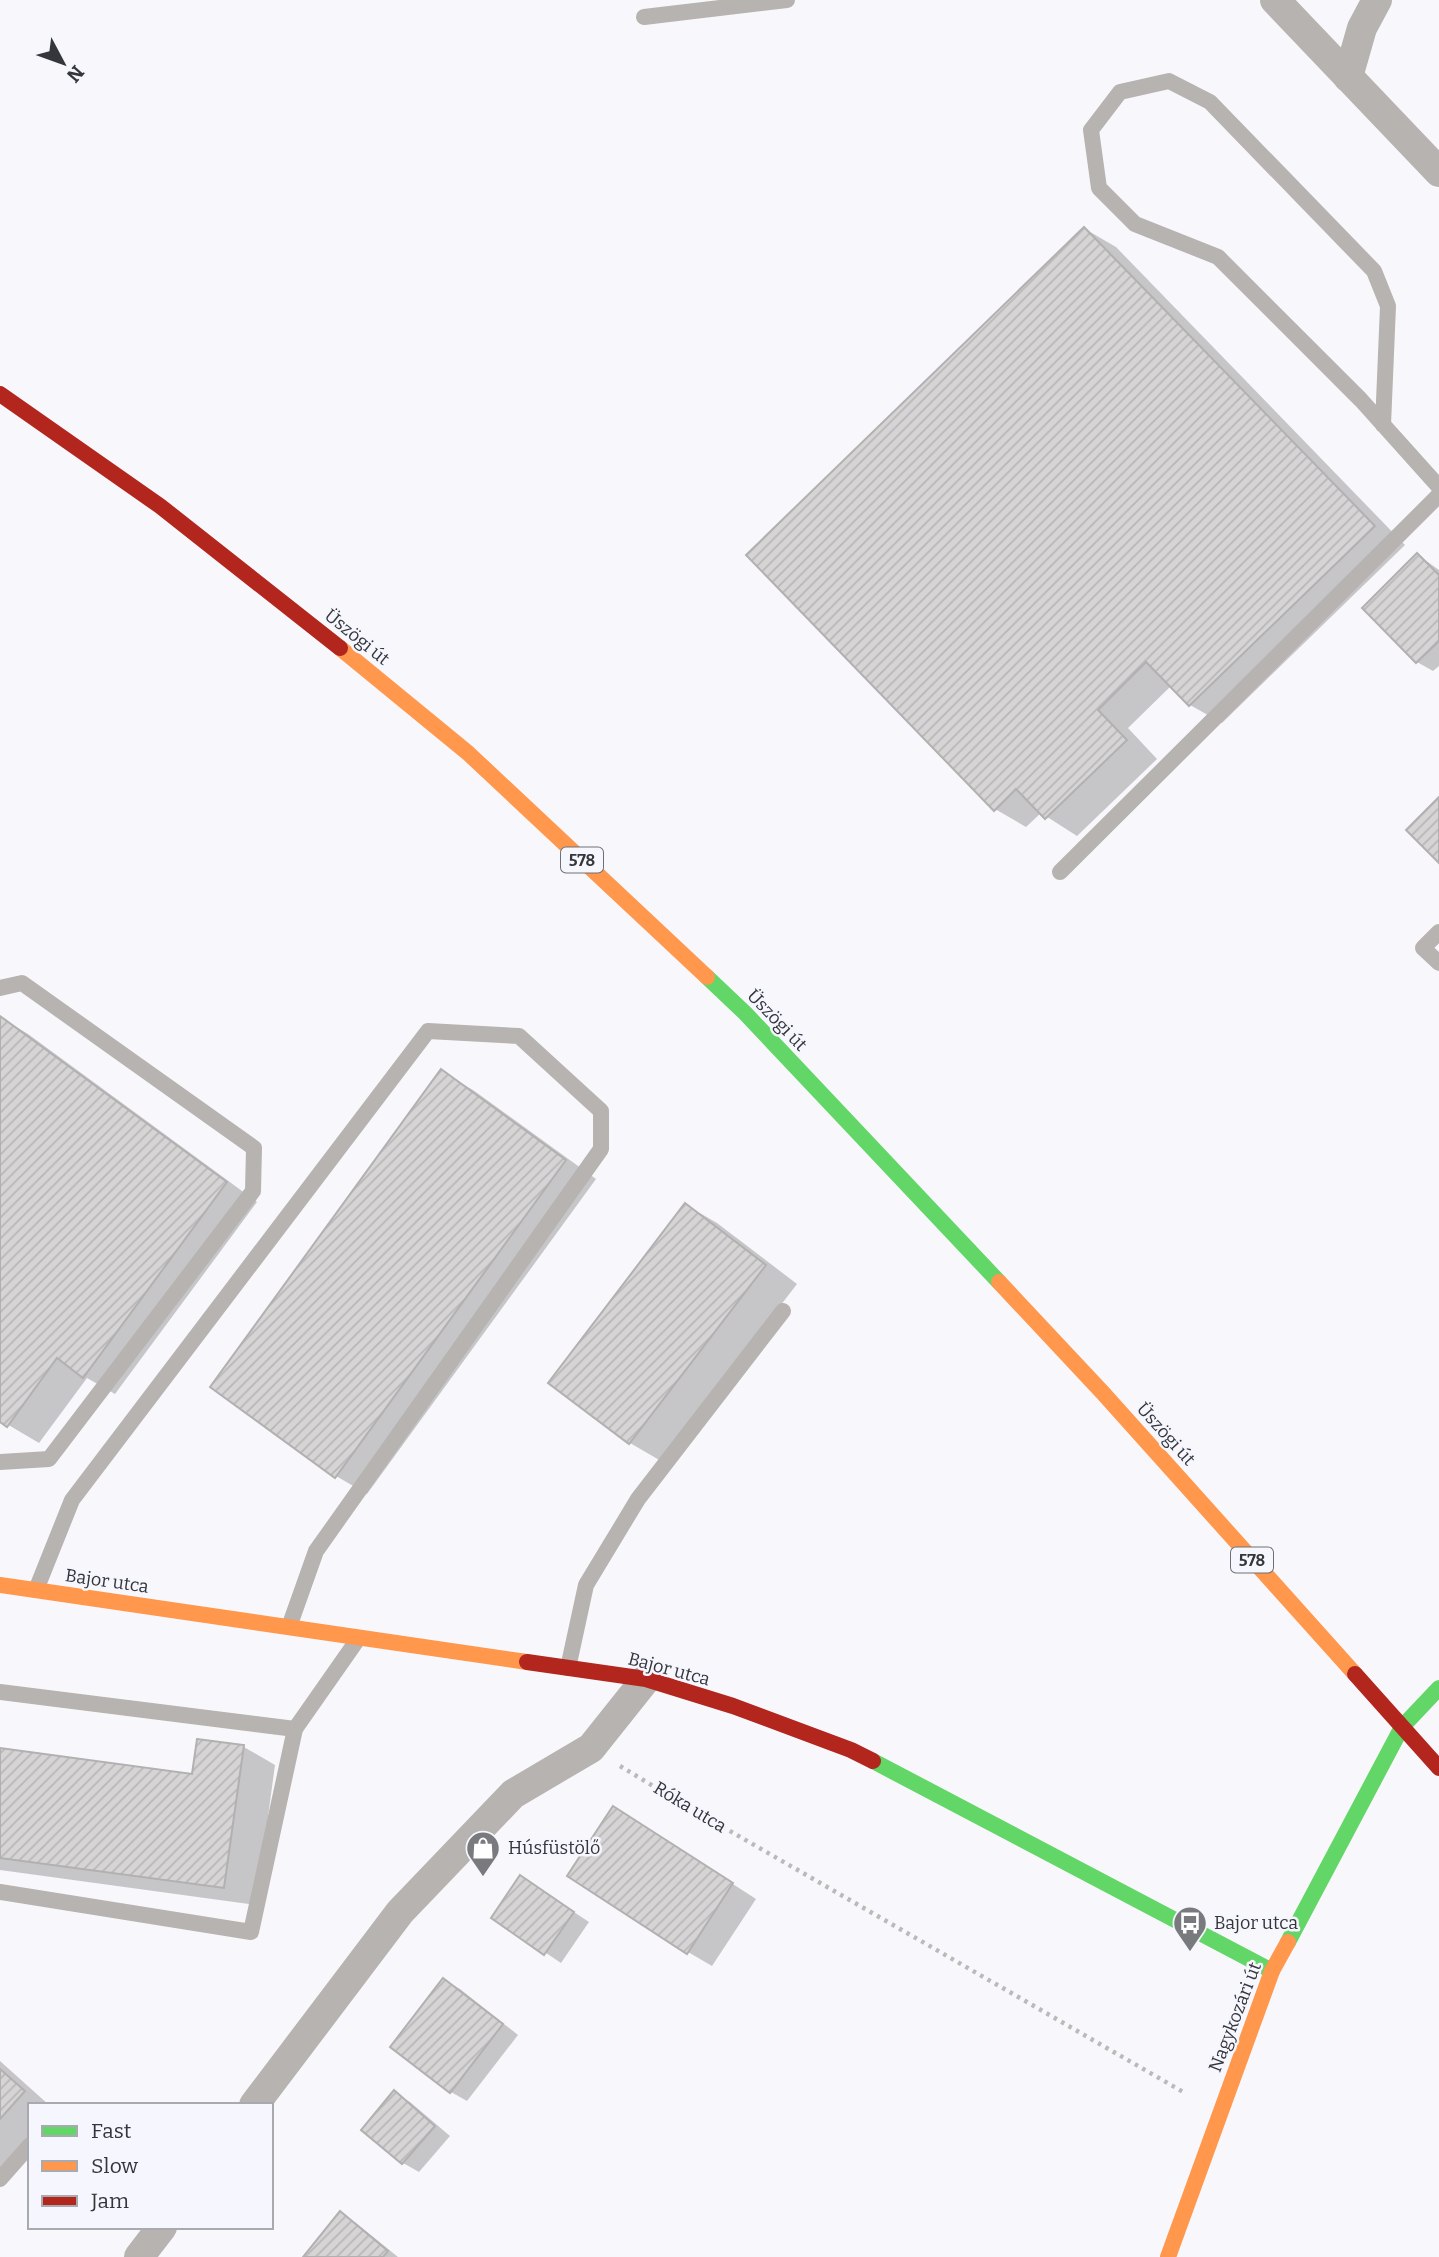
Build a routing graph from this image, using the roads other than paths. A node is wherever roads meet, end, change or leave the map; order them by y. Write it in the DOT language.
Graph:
graph roads {
  1 [pos="787,0"];
  2 [pos="1275,0"];
  3 [pos="1377,0"];
  4 [pos="644,17"];
  5 [pos="1348,77"];
  6 [pos="1439,172"];
  7 [pos="0,394"];
  8 [pos="1384,425"];
  9 [pos="1439,487"];
  10 [pos="1439,495"];
  11 [pos="1060,872"];
  12 [pos="1439,932"];
  13 [pos="1439,963"];
  14 [pos="0,988"];
  15 [pos="783,1311"];
  16 [pos="0,1462"];
  17 [pos="0,1585"];
  18 [pos="36,1590"];
  19 [pos="289,1627"];
  20 [pos="359,1637"];
  21 [pos="568,1668"];
  22 [pos="646,1679"];
  23 [pos="1439,1688"];
  24 [pos="0,1692"];
  25 [pos="1402,1727"];
  26 [pos="295,1729"];
  27 [pos="1439,1768"];
  28 [pos="0,1892"];
  29 [pos="1272,1971"];
  30 [pos="256,2103"];
  31 [pos="28,2147"];
  32 [pos="0,2179"];
  33 [pos="160,2229"];
  34 [pos="139,2257"];
  35 [pos="1168,2257"];
  1 -- 4 [label="lane"];
  2 -- 5 [label="street"];
  3 -- 5 [label="street"];
  5 -- 6 [label="street"];
  7 -- 25 [label="street, Üszögi út / 578"];
  8 -- 8 [label="lane"];
  8 -- 9 [label="lane"];
  10 -- 11 [label="lane"];
  12 -- 13 [label="lane"];
  14 -- 16 [label="lane"];
  15 -- 21 [label="lane"];
  17 -- 18 [label="street, Bajor utca"];
  18 -- 19 [label="street, Bajor utca"];
  18 -- 19 [label="lane"];
  19 -- 20 [label="street, Bajor utca"];
  20 -- 21 [label="street, Bajor utca"];
  20 -- 26 [label="lane"];
  21 -- 22 [label="street, Bajor utca"];
  22 -- 29 [label="street, Bajor utca"];
  22 -- 30 [label="street"];
  23 -- 25 [label="street, Nagykozári út"];
  24 -- 26 [label="lane"];
  25 -- 27 [label="street, Üszögi út / 578"];
  25 -- 29 [label="street, Nagykozári út"];
  26 -- 28 [label="lane"];
  29 -- 35 [label="street, Nagykozári út"];
  31 -- 32 [label="lane"];
  33 -- 34 [label="street"];
}
